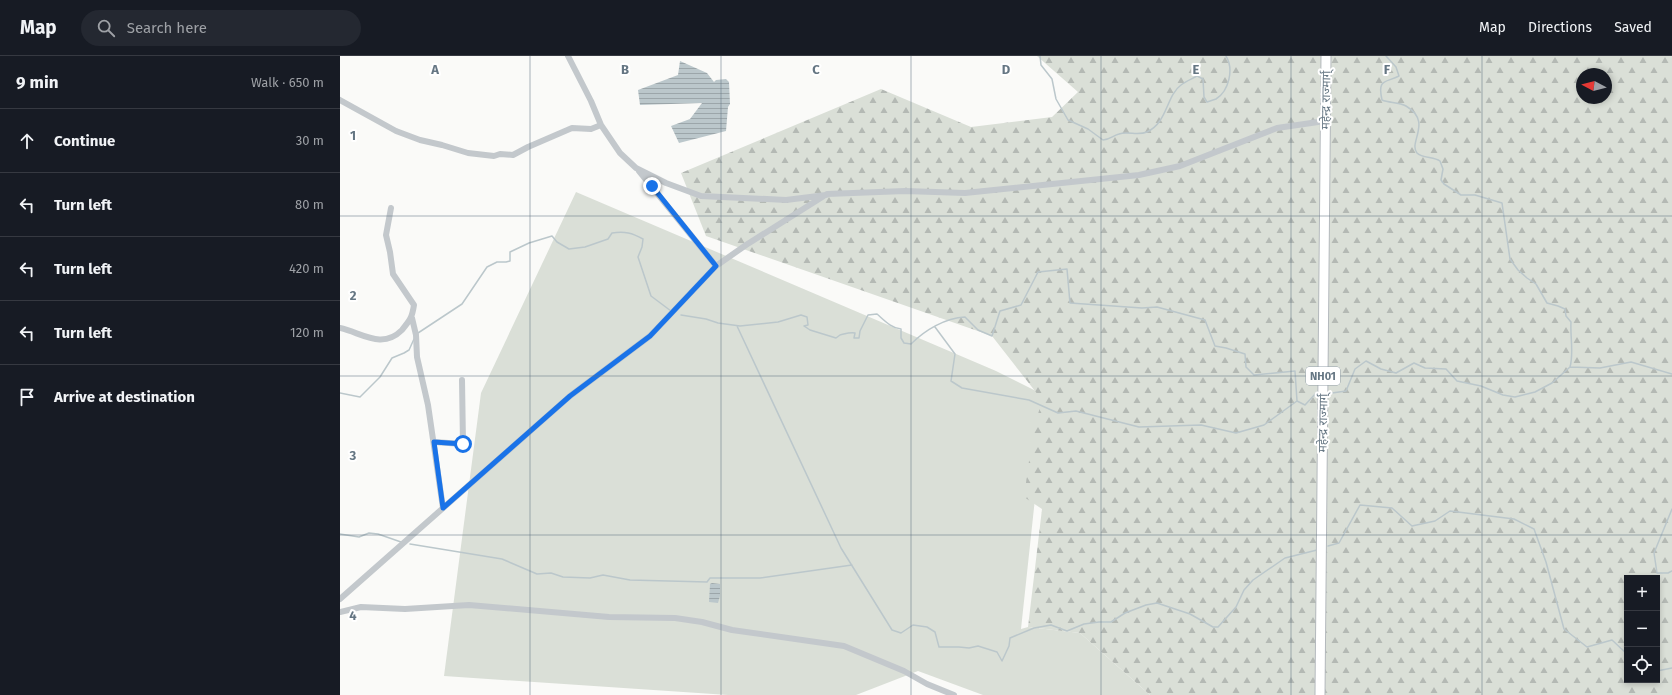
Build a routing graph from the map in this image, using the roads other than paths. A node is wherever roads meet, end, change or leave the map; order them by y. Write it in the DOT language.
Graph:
graph roads {
  1 [pos="568,56"];
  2 [pos="1326,56"];
  3 [pos="340,100"];
  4 [pos="1325,121"];
  5 [pos="601,125"];
  6 [pos="636,168"];
  7 [pos="827,194"];
  8 [pos="391,208"];
  9 [pos="716,266"];
  10 [pos="412,318"];
  11 [pos="340,328"];
  12 [pos="462,380"];
  13 [pos="434,442"];
  14 [pos="443,508"];
  15 [pos="340,599"];
  16 [pos="340,612"];
  17 [pos="954,695"];
  18 [pos="1320,695"];
  1 -- 5 [label="street"];
  2 -- 4 [label="highway, महेन्द्र राज्मार्ग् / NH01"];
  3 -- 5 [label="street"];
  4 -- 7 [label="street"];
  4 -- 18 [label="highway, महेन्द्र राज्मार्ग् / NH01"];
  5 -- 6 [label="street"];
  6 -- 7 [label="street"];
  6 -- 9 [label="street"];
  7 -- 9 [label="street"];
  8 -- 10 [label="street"];
  9 -- 14 [label="street"];
  10 -- 11 [label="street"];
  10 -- 13 [label="street"];
  12 -- 13 [label="street"];
  13 -- 14 [label="street"];
  14 -- 15 [label="street"];
  16 -- 17 [label="street"];
}
